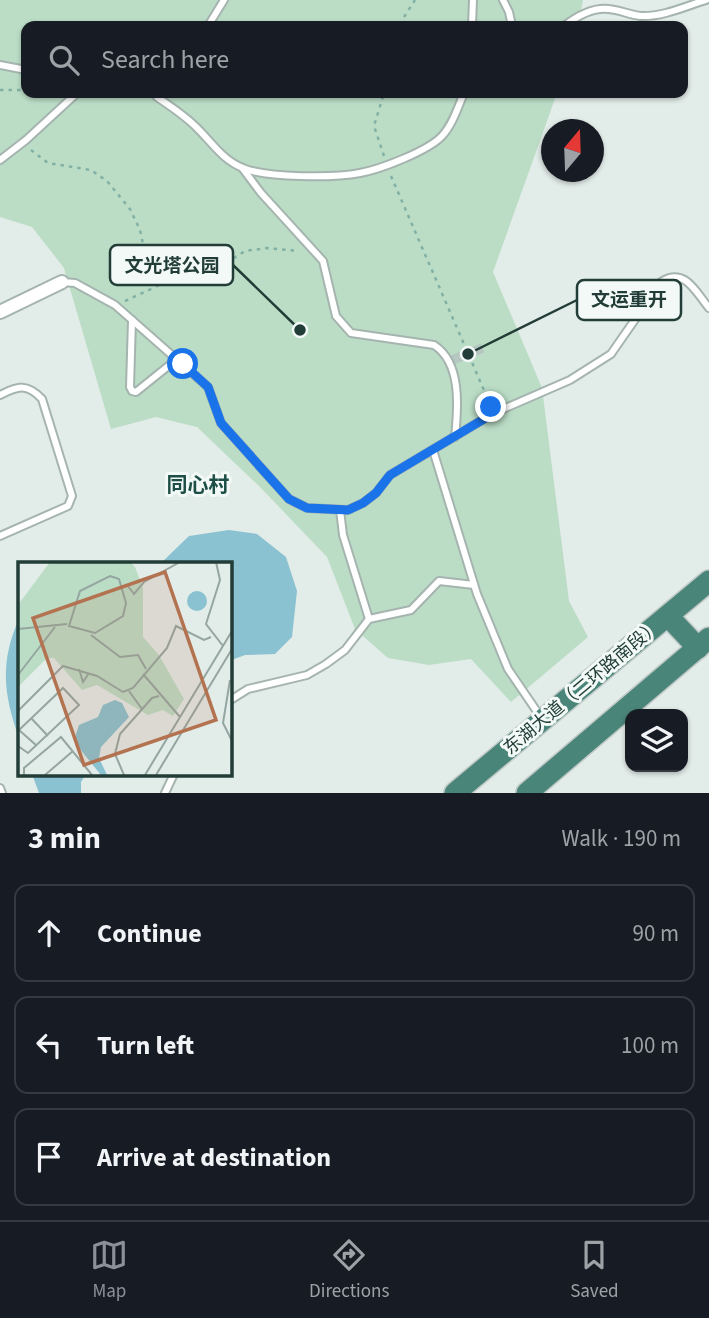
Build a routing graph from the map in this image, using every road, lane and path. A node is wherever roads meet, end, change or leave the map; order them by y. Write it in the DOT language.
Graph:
graph roads {
  1 [pos="224,0"];
  2 [pos="415,0"];
  3 [pos="503,0"];
  4 [pos="706,0"];
  5 [pos="475,1"];
  6 [pos="404,17"];
  7 [pos="211,21"];
  8 [pos="473,21"];
  9 [pos="511,21"];
  10 [pos="570,21"];
  11 [pos="0,65"];
  12 [pos="21,69"];
  13 [pos="0,90"];
  14 [pos="21,90"];
  15 [pos="72,98"];
  16 [pos="158,98"];
  17 [pos="382,98"];
  18 [pos="462,98"];
  19 [pos="23,143"];
  20 [pos="0,160"];
  21 [pos="387,166"];
  22 [pos="243,169"];
  23 [pos="315,250"];
  24 [pos="62,282"];
  25 [pos="159,285"];
  26 [pos="709,308"];
  27 [pos="118,309"];
  28 [pos="0,312"];
  29 [pos="132,320"];
  30 [pos="177,359"];
  31 [pos="0,395"];
  32 [pos="494,413"];
  33 [pos="455,437"];
  34 [pos="433,450"];
  35 [pos="340,510"];
  36 [pos="0,536"];
  37 [pos="709,581"];
  38 [pos="474,585"];
  39 [pos="668,616"];
  40 [pos="369,619"];
  41 [pos="703,643"];
  42 [pos="231,700"];
  43 [pos="542,720"];
  44 [pos="173,776"];
  45 [pos="0,788"];
  46 [pos="2,793"];
  47 [pos="164,793"];
  48 [pos="455,793"];
  49 [pos="527,793"];
  1 -- 7 [label="lane"];
  2 -- 6 [label="path"];
  3 -- 9 [label="lane"];
  4 -- 10 [label="lane"];
  5 -- 8 [label="lane"];
  11 -- 12 [label="lane"];
  13 -- 14 [label="path"];
  15 -- 19 [label="lane"];
  16 -- 22 [label="lane"];
  17 -- 21 [label="path"];
  18 -- 21 [label="lane"];
  19 -- 20 [label="lane"];
  19 -- 25 [label="path"];
  21 -- 22 [label="lane"];
  21 -- 32 [label="path"];
  22 -- 23 [label="lane"];
  23 -- 25 [label="path"];
  23 -- 33 [label="lane"];
  24 -- 27 [label="lane"];
  24 -- 28 [label="street"];
  25 -- 27 [label="path"];
  26 -- 32 [label="lane"];
  27 -- 29 [label="lane"];
  29 -- 30 [label="lane"];
  29 -- 30 [label="lane"];
  30 -- 35 [label="lane"];
  31 -- 36 [label="lane"];
  32 -- 33 [label="lane"];
  33 -- 34 [label="lane"];
  34 -- 35 [label="lane"];
  34 -- 38 [label="lane"];
  35 -- 40 [label="lane"];
  37 -- 39 [label="highway, 东湖大道（二环路南段）"];
  38 -- 40 [label="lane"];
  38 -- 43 [label="lane"];
  39 -- 41 [label="highway"];
  39 -- 43 [label="highway, 东湖大道（二环路南段）"];
  40 -- 42 [label="lane"];
  41 -- 49 [label="highway"];
  43 -- 48 [label="highway, 东湖大道（二环路南段）"];
  44 -- 47 [label="lane"];
  45 -- 46 [label="lane"];
}
